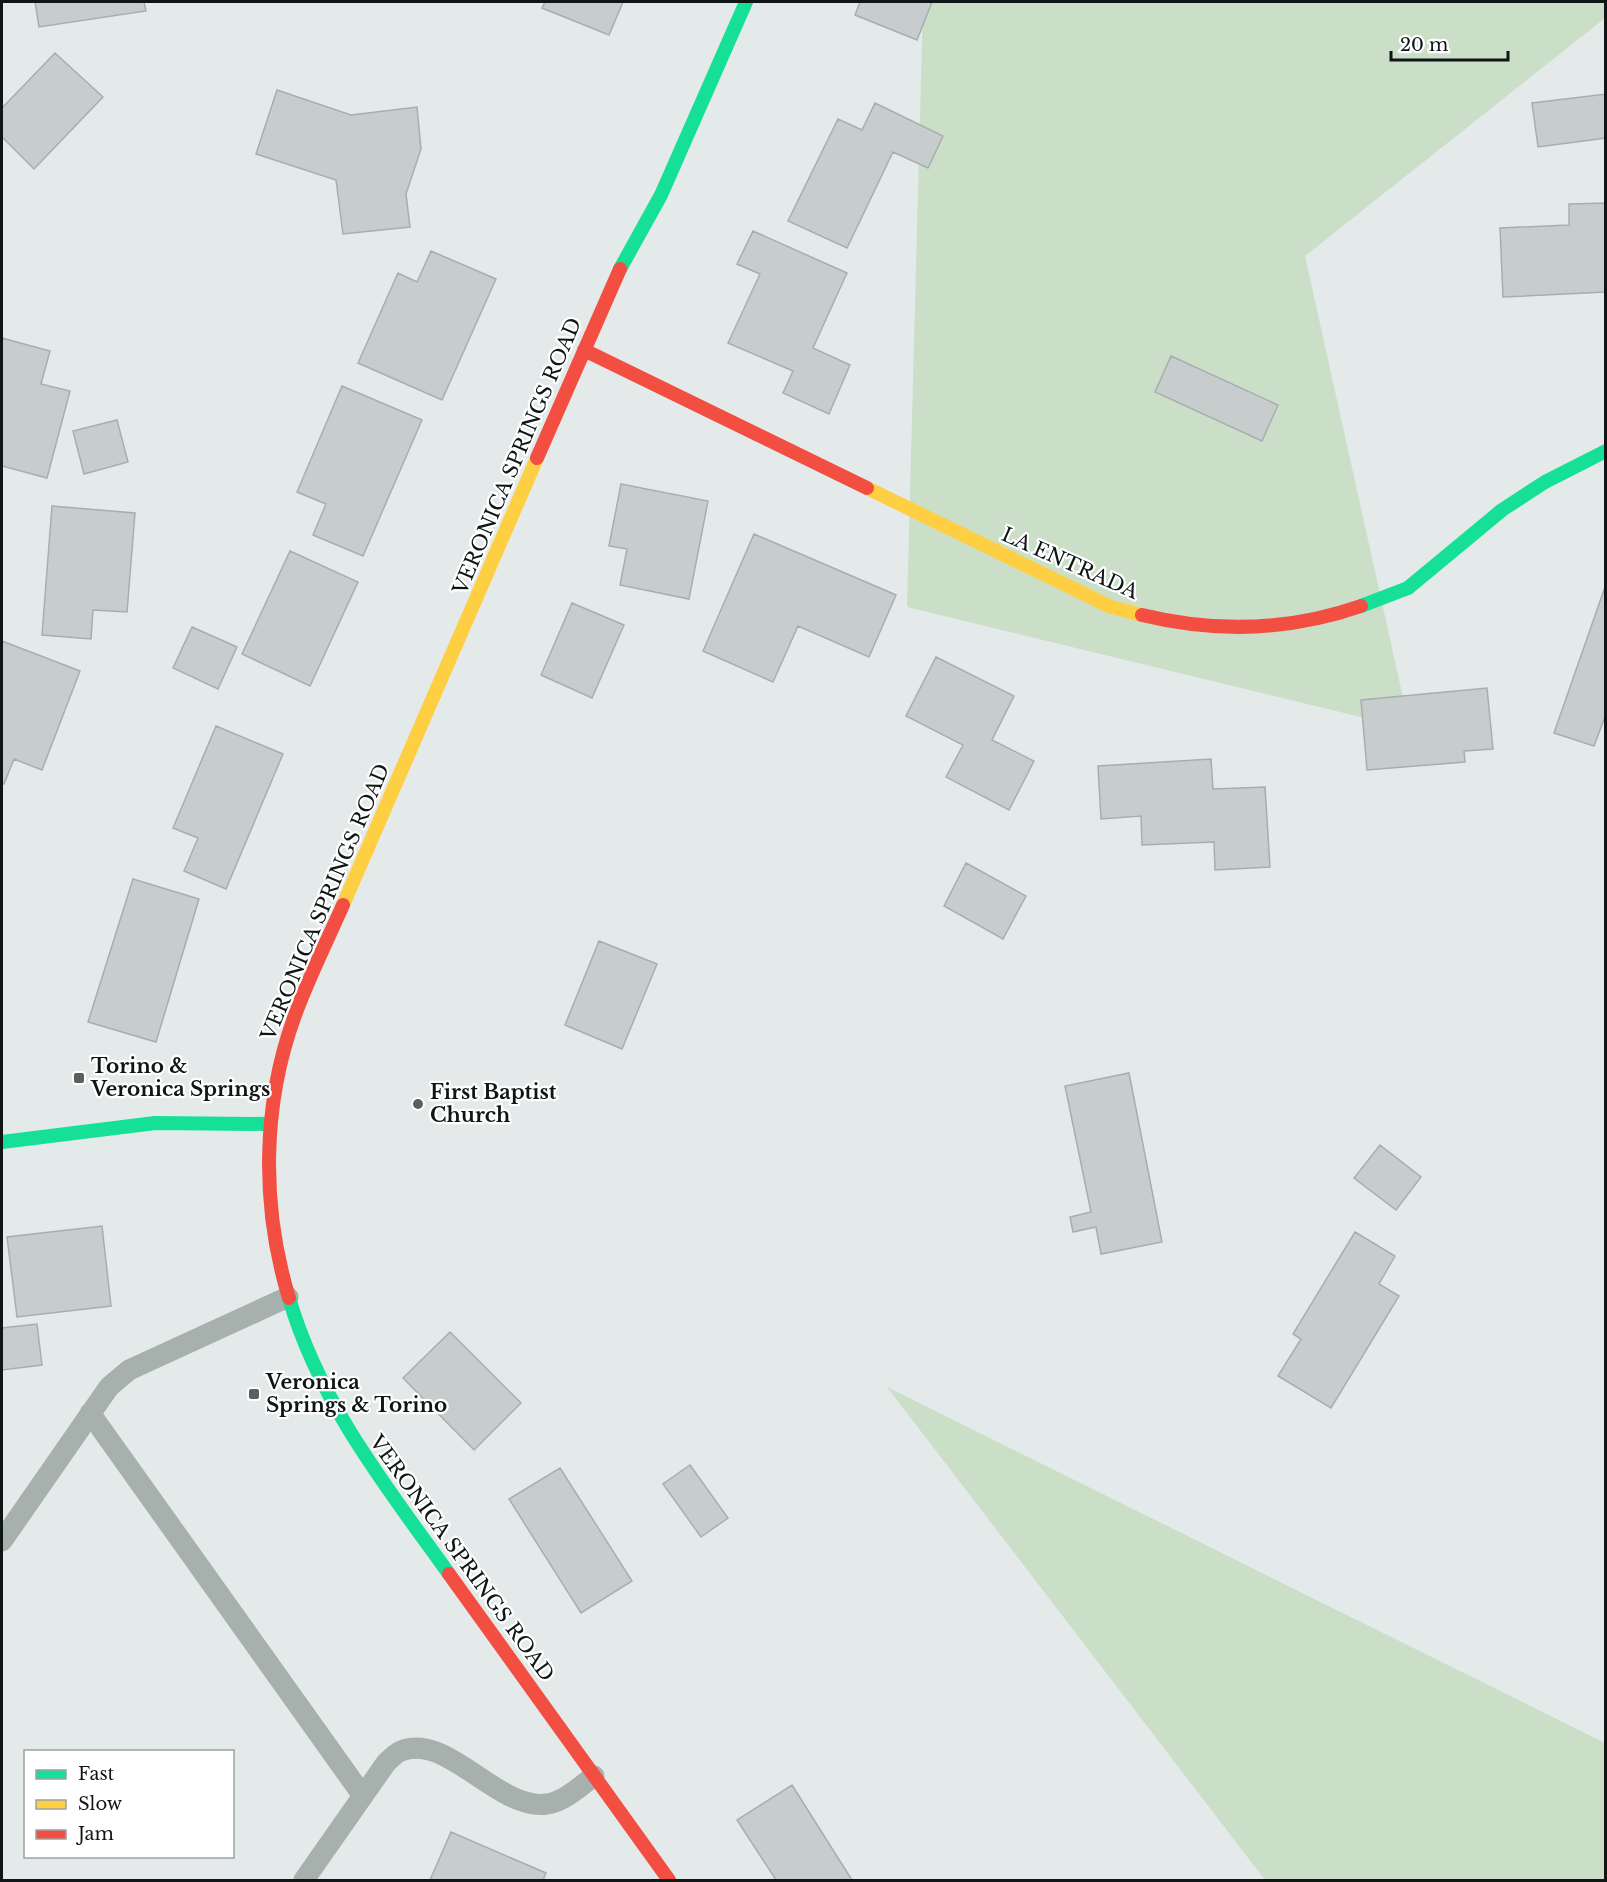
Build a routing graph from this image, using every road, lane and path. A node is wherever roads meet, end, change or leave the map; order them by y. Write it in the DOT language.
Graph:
graph roads {
  1 [pos="746,2"];
  2 [pos="584,350"];
  3 [pos="1605,451"];
  4 [pos="269,1124"];
  5 [pos="2,1142"];
  6 [pos="288,1297"];
  7 [pos="90,1413"];
  8 [pos="2,1541"];
  9 [pos="594,1776"];
  10 [pos="363,1796"];
  11 [pos="304,1881"];
  12 [pos="669,1881"];
  1 -- 2 [label="street, VERONICA SPRINGS ROAD"];
  2 -- 3 [label="street, LA ENTRADA"];
  2 -- 4 [label="street, VERONICA SPRINGS ROAD"];
  4 -- 5 [label="street"];
  4 -- 6 [label="street, VERONICA SPRINGS ROAD"];
  6 -- 7 [label="lane"];
  6 -- 9 [label="street, VERONICA SPRINGS ROAD"];
  7 -- 8 [label="lane"];
  7 -- 10 [label="lane"];
  9 -- 10 [label="lane"];
  9 -- 12 [label="street, VERONICA SPRINGS ROAD"];
  10 -- 11 [label="lane"];
}
